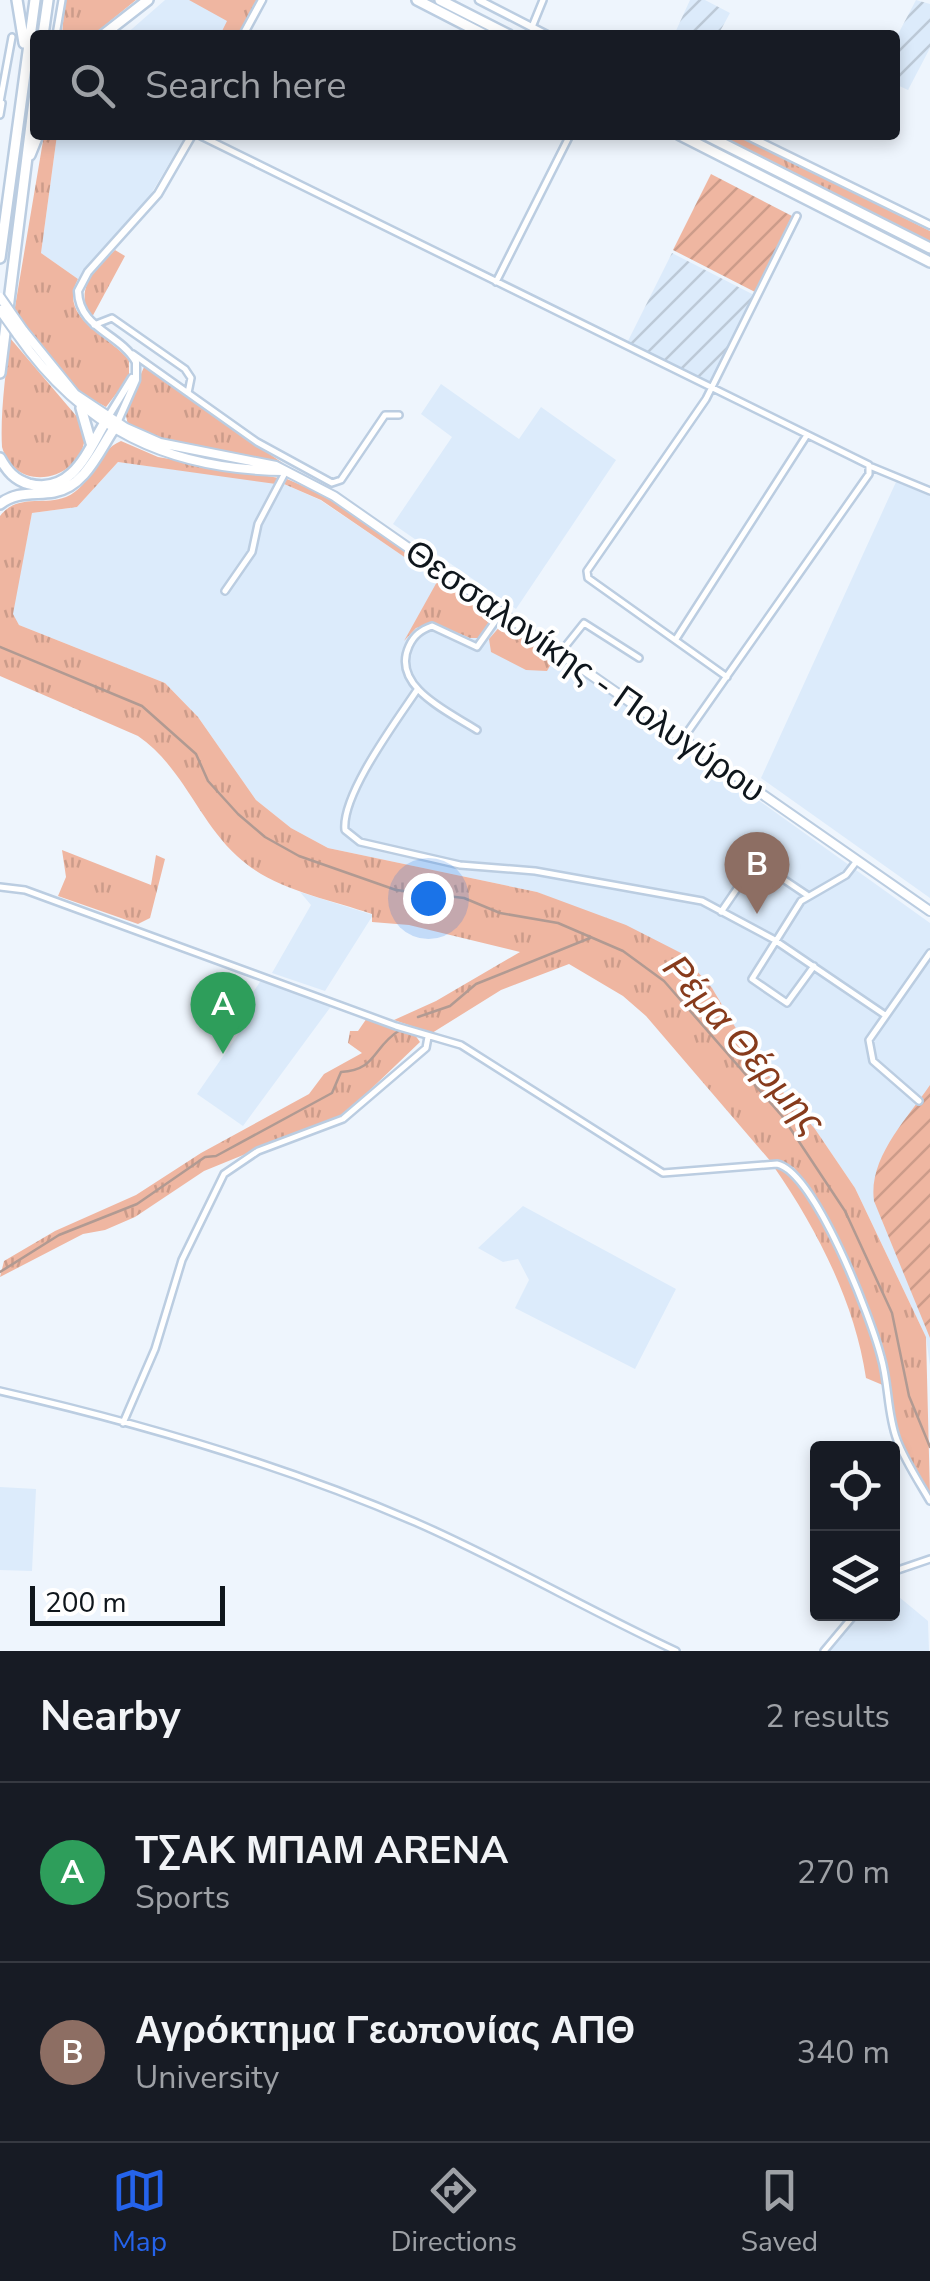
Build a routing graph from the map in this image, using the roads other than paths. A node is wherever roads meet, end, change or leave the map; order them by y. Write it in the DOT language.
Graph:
graph roads {
  1 [pos="18,0"];
  2 [pos="34,0"];
  3 [pos="48,0"];
  4 [pos="62,0"];
  5 [pos="148,0"];
  6 [pos="262,0"];
  7 [pos="417,0"];
  8 [pos="440,0"];
  9 [pos="479,0"];
  10 [pos="543,0"];
  11 [pos="532,27"];
  12 [pos="44,30"];
  13 [pos="57,30"];
  14 [pos="109,30"];
  15 [pos="247,30"];
  16 [pos="475,30"];
  17 [pos="499,30"];
  18 [pos="538,30"];
  19 [pos="12,37"];
  20 [pos="24,70"];
  21 [pos="1,102"];
  22 [pos="0,115"];
  23 [pos="30,129"];
  24 [pos="36,140"];
  25 [pos="192,140"];
  26 [pos="205,140"];
  27 [pos="567,140"];
  28 [pos="690,140"];
  29 [pos="716,140"];
  30 [pos="756,140"];
  31 [pos="25,166"];
  32 [pos="797,216"];
  33 [pos="930,225"];
  34 [pos="930,248"];
  35 [pos="0,258"];
  36 [pos="930,262"];
  37 [pos="496,282"];
  38 [pos="0,297"];
  39 [pos="0,310"];
  40 [pos="94,325"];
  41 [pos="20,332"];
  42 [pos="131,352"];
  43 [pos="0,373"];
  44 [pos="709,388"];
  45 [pos="188,393"];
  46 [pos="81,408"];
  47 [pos="400,415"];
  48 [pos="110,424"];
  49 [pos="807,435"];
  50 [pos="92,445"];
  51 [pos="0,458"];
  52 [pos="869,466"];
  53 [pos="286,471"];
  54 [pos="930,491"];
  55 [pos="0,504"];
  56 [pos="225,590"];
  57 [pos="502,612"];
  58 [pos="676,640"];
  59 [pos="560,653"];
  60 [pos="639,658"];
  61 [pos="727,677"];
  62 [pos="417,690"];
  63 [pos="477,730"];
  64 [pos="682,740"];
  65 [pos="746,854"];
  66 [pos="756,861"];
  67 [pos="856,862"];
  68 [pos="0,887"];
  69 [pos="807,895"];
  70 [pos="721,912"];
  71 [pos="930,912"];
  72 [pos="773,939"];
  73 [pos="930,953"];
  74 [pos="814,966"];
  75 [pos="885,1015"];
  76 [pos="428,1036"];
  77 [pos="919,1101"];
  78 [pos="0,1391"];
  79 [pos="123,1423"];
  80 [pos="930,1501"];
  81 [pos="930,1559"];
  82 [pos="900,1569"];
  83 [pos="849,1621"];
  84 [pos="676,1651"];
  85 [pos="824,1651"];
  1 -- 20 [label="highway"];
  2 -- 20 [label="highway"];
  3 -- 12 [label="highway"];
  4 -- 13 [label="street"];
  5 -- 14 [label="highway"];
  6 -- 15 [label="street"];
  7 -- 16 [label="highway"];
  8 -- 17 [label="highway"];
  9 -- 11 [label="street"];
  10 -- 11 [label="street"];
  11 -- 18 [label="street"];
  19 -- 21 [label="street"];
  20 -- 35 [label="highway"];
  21 -- 22 [label="street"];
  23 -- 31 [label="highway"];
  24 -- 31 [label="highway"];
  25 -- 40 [label="street"];
  26 -- 37 [label="street"];
  27 -- 37 [label="street"];
  28 -- 36 [label="highway"];
  29 -- 34 [label="highway"];
  30 -- 33 [label="street"];
  31 -- 43 [label="highway"];
  32 -- 44 [label="street"];
  37 -- 44 [label="street"];
  38 -- 41 [label="main road, Θεσσαλονίκης - Πολυγύρου, bridge"];
  39 -- 41 [label="main road, Θεσσαλονίκης - Πολυγύρου, bridge"];
  40 -- 42 [label="street"];
  40 -- 45 [label="street"];
  41 -- 46 [label="main road, Θεσσαλονίκης - Πολυγύρου"];
  41 -- 48 [label="main road, Θεσσαλονίκης - Πολυγύρου"];
  42 -- 45 [label="street"];
  42 -- 48 [label="street"];
  44 -- 49 [label="street"];
  44 -- 58 [label="street"];
  45 -- 47 [label="street"];
  46 -- 48 [label="main road, Θεσσαλονίκης - Πολυγύρου"];
  46 -- 50 [label="highway"];
  48 -- 50 [label="highway"];
  48 -- 53 [label="main road, Θεσσαλονίκης - Πολυγύρου"];
  48 -- 55 [label="highway"];
  49 -- 52 [label="street"];
  49 -- 58 [label="street"];
  50 -- 51 [label="highway"];
  52 -- 54 [label="street"];
  52 -- 61 [label="street"];
  53 -- 56 [label="street"];
  53 -- 57 [label="main road, Θεσσαλονίκης - Πολυγύρου"];
  57 -- 59 [label="main road, Θεσσαλονίκης - Πολυγύρου"];
  57 -- 62 [label="street"];
  58 -- 61 [label="street"];
  59 -- 60 [label="street"];
  59 -- 64 [label="main road, Θεσσαλονίκης - Πολυγύρου"];
  61 -- 64 [label="street"];
  62 -- 63 [label="street"];
  62 -- 70 [label="street"];
  64 -- 67 [label="main road, Θεσσαλονίκης - Πολυγύρου"];
  65 -- 66 [label="street"];
  66 -- 69 [label="street"];
  66 -- 70 [label="street"];
  67 -- 69 [label="street"];
  67 -- 71 [label="main road, Θεσσαλονίκης - Πολυγύρου"];
  68 -- 76 [label="street"];
  69 -- 72 [label="street"];
  70 -- 72 [label="street"];
  72 -- 74 [label="street"];
  72 -- 74 [label="street"];
  73 -- 75 [label="street"];
  74 -- 75 [label="street"];
  75 -- 77 [label="street"];
  76 -- 79 [label="street"];
  76 -- 80 [label="street"];
  78 -- 79 [label="street"];
  79 -- 84 [label="street"];
  81 -- 82 [label="street"];
  83 -- 85 [label="street"];
}
